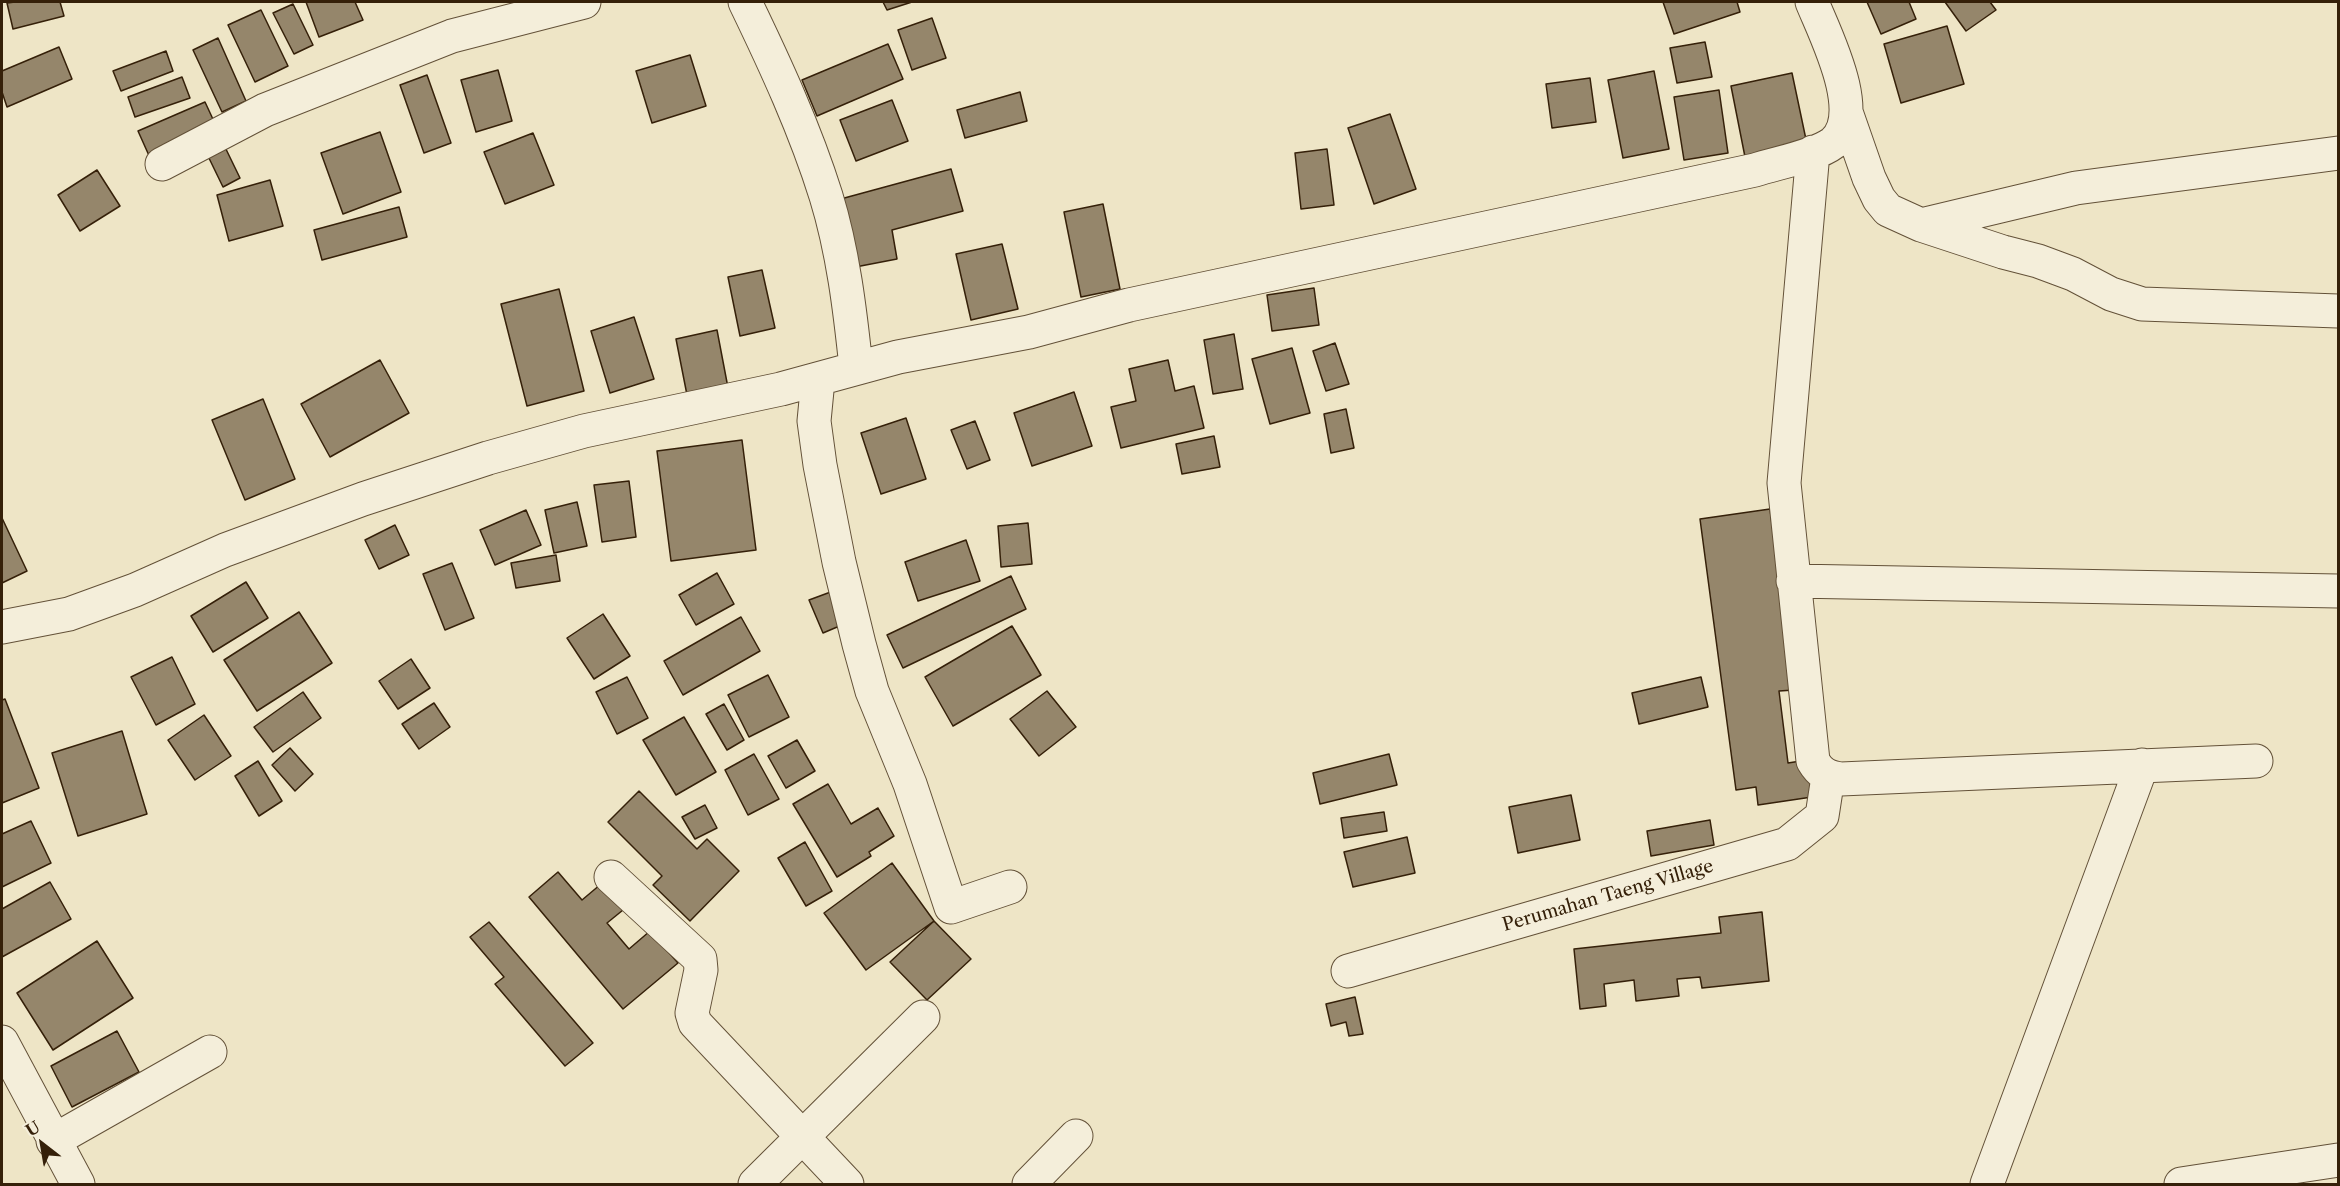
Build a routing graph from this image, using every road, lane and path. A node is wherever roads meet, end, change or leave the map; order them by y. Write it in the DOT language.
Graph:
graph roads {
  1 [pos="584,2"];
  2 [pos="745,2"];
  3 [pos="1812,2"];
  4 [pos="1846,112"];
  5 [pos="1813,152"];
  6 [pos="2338,153"];
  7 [pos="162,164"];
  8 [pos="1921,225"];
  9 [pos="2338,311"];
  10 [pos="856,368"];
  11 [pos="818,380"];
  12 [pos="1793,581"];
  13 [pos="2338,591"];
  14 [pos="2,627"];
  15 [pos="2256,761"];
  16 [pos="2142,765"];
  17 [pos="1828,777"];
  18 [pos="612,877"];
  19 [pos="1010,887"];
  20 [pos="1348,971"];
  21 [pos="922,1017"];
  22 [pos="2,1042"];
  23 [pos="210,1052"];
  24 [pos="803,1137"];
  25 [pos="1076,1137"];
  26 [pos="53,1141"];
  27 [pos="2338,1160"];
  28 [pos="78,1185"];
  29 [pos="755,1185"];
  30 [pos="847,1185"];
  31 [pos="1029,1185"];
  32 [pos="1987,1185"];
  33 [pos="2181,1185"];
  1 -- 7 [label="street"];
  2 -- 10 [label="street"];
  3 -- 4 [label="street"];
  4 -- 5 [label="street"];
  4 -- 8 [label="street"];
  5 -- 10 [label="street"];
  5 -- 12 [label="street"];
  6 -- 8 [label="street"];
  8 -- 9 [label="street"];
  10 -- 11 [label="street"];
  11 -- 14 [label="street"];
  11 -- 19 [label="street"];
  12 -- 13 [label="street"];
  12 -- 17 [label="street"];
  15 -- 16 [label="street"];
  16 -- 17 [label="street"];
  16 -- 32 [label="street"];
  17 -- 20 [label="street, Perumahan Taeng Village"];
  18 -- 24 [label="street"];
  21 -- 24 [label="street"];
  22 -- 26 [label="street"];
  23 -- 26 [label="street"];
  24 -- 29 [label="street"];
  24 -- 30 [label="street"];
  25 -- 31 [label="street"];
  26 -- 28 [label="street"];
  27 -- 33 [label="street"];
}
